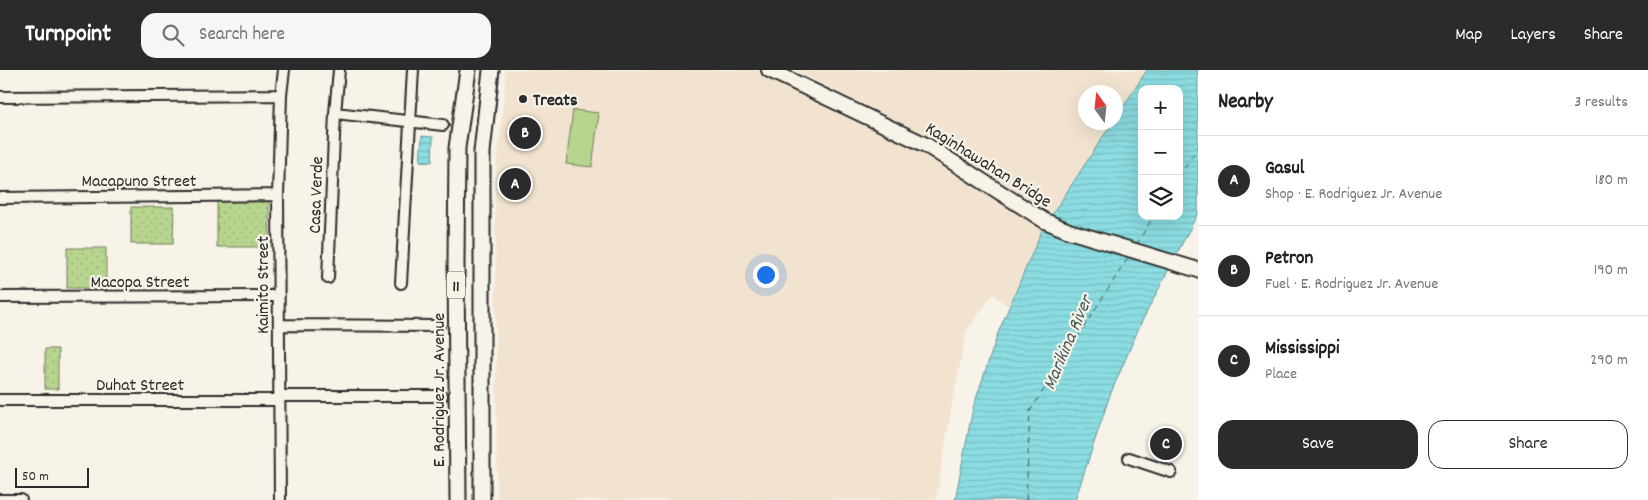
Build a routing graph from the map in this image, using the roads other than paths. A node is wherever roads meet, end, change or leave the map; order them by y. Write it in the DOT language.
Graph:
graph roads {
  1 [pos="284,70"];
  2 [pos="339,70"];
  3 [pos="413,70"];
  4 [pos="468,70"];
  5 [pos="491,70"];
  6 [pos="769,70"];
  7 [pos="281,95"];
  8 [pos="0,97"];
  9 [pos="335,113"];
  10 [pos="409,121"];
  11 [pos="443,125"];
  12 [pos="278,195"];
  13 [pos="0,198"];
  14 [pos="1198,270"];
  15 [pos="328,278"];
  16 [pos="401,283"];
  17 [pos="279,296"];
  18 [pos="0,297"];
  19 [pos="279,325"];
  20 [pos="439,326"];
  21 [pos="442,396"];
  22 [pos="279,398"];
  23 [pos="0,400"];
  24 [pos="1129,458"];
  25 [pos="1171,472"];
  26 [pos="0,500"];
  27 [pos="21,500"];
  28 [pos="280,500"];
  29 [pos="458,500"];
  30 [pos="482,500"];
  1 -- 7 [label="street, Kaimito Street"];
  2 -- 9 [label="street, Casa Verde"];
  3 -- 10 [label="street"];
  4 -- 29 [label="main road, E. Rodriguez Jr. Avenue / 11"];
  5 -- 30 [label="main road, 11"];
  6 -- 14 [label="main road, Kaginhawahan Bridge"];
  7 -- 8 [label="street"];
  7 -- 12 [label="street, Kaimito Street"];
  9 -- 10 [label="street"];
  9 -- 15 [label="street, Casa Verde"];
  10 -- 11 [label="street"];
  10 -- 16 [label="street"];
  12 -- 13 [label="street, Macapuno Street"];
  12 -- 17 [label="street, Kaimito Street"];
  17 -- 18 [label="street, Macopa Street"];
  17 -- 19 [label="street, Kaimito Street"];
  19 -- 20 [label="street"];
  19 -- 22 [label="street, Kaimito Street"];
  21 -- 22 [label="street, Duhat Street"];
  22 -- 23 [label="street, Duhat Street"];
  22 -- 28 [label="street, Kaimito Street"];
  24 -- 25 [label="street"];
  26 -- 27 [label="street"];
}
